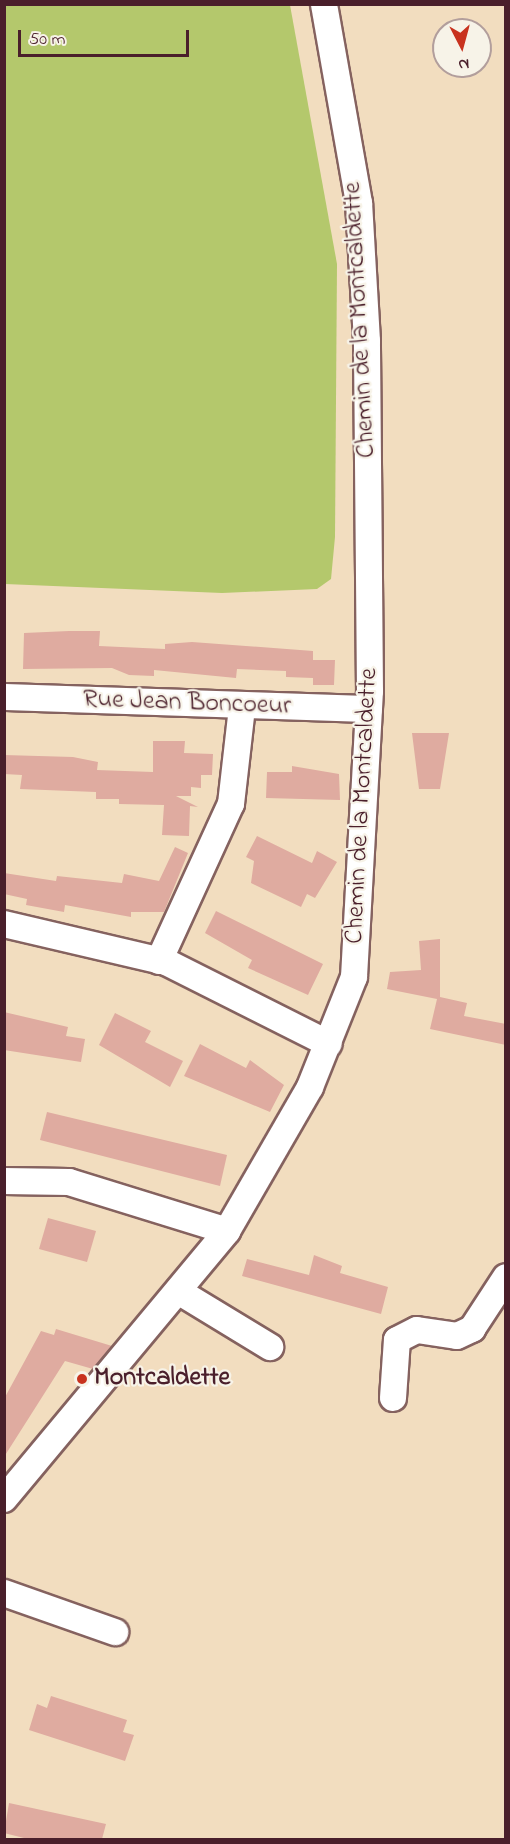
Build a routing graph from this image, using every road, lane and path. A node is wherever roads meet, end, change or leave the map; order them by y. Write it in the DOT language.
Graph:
graph roads {
  1 [pos="324,4"];
  2 [pos="4,697"];
  3 [pos="242,707"];
  4 [pos="369,709"];
  5 [pos="4,924"];
  6 [pos="159,960"];
  7 [pos="328,1044"];
  8 [pos="4,1181"];
  9 [pos="226,1231"];
  10 [pos="506,1277"];
  11 [pos="178,1291"];
  12 [pos="270,1347"];
  13 [pos="393,1398"];
  14 [pos="4,1499"];
  15 [pos="4,1593"];
  16 [pos="116,1632"];
  1 -- 4 [label="street, Chemin de la Montcaldette"];
  2 -- 3 [label="street, Rue Jean Boncoeur"];
  3 -- 4 [label="street, Rue Jean Boncoeur"];
  3 -- 6 [label="street"];
  4 -- 7 [label="street, Chemin de la Montcaldette"];
  5 -- 6 [label="street"];
  6 -- 7 [label="street"];
  7 -- 9 [label="street, Chemin de la Montcaldette"];
  8 -- 9 [label="street"];
  9 -- 11 [label="street, Chemin de la Montcaldette"];
  10 -- 13 [label="street"];
  11 -- 12 [label="street"];
  11 -- 14 [label="street, Chemin de la Montcaldette"];
  15 -- 16 [label="street"];
}
